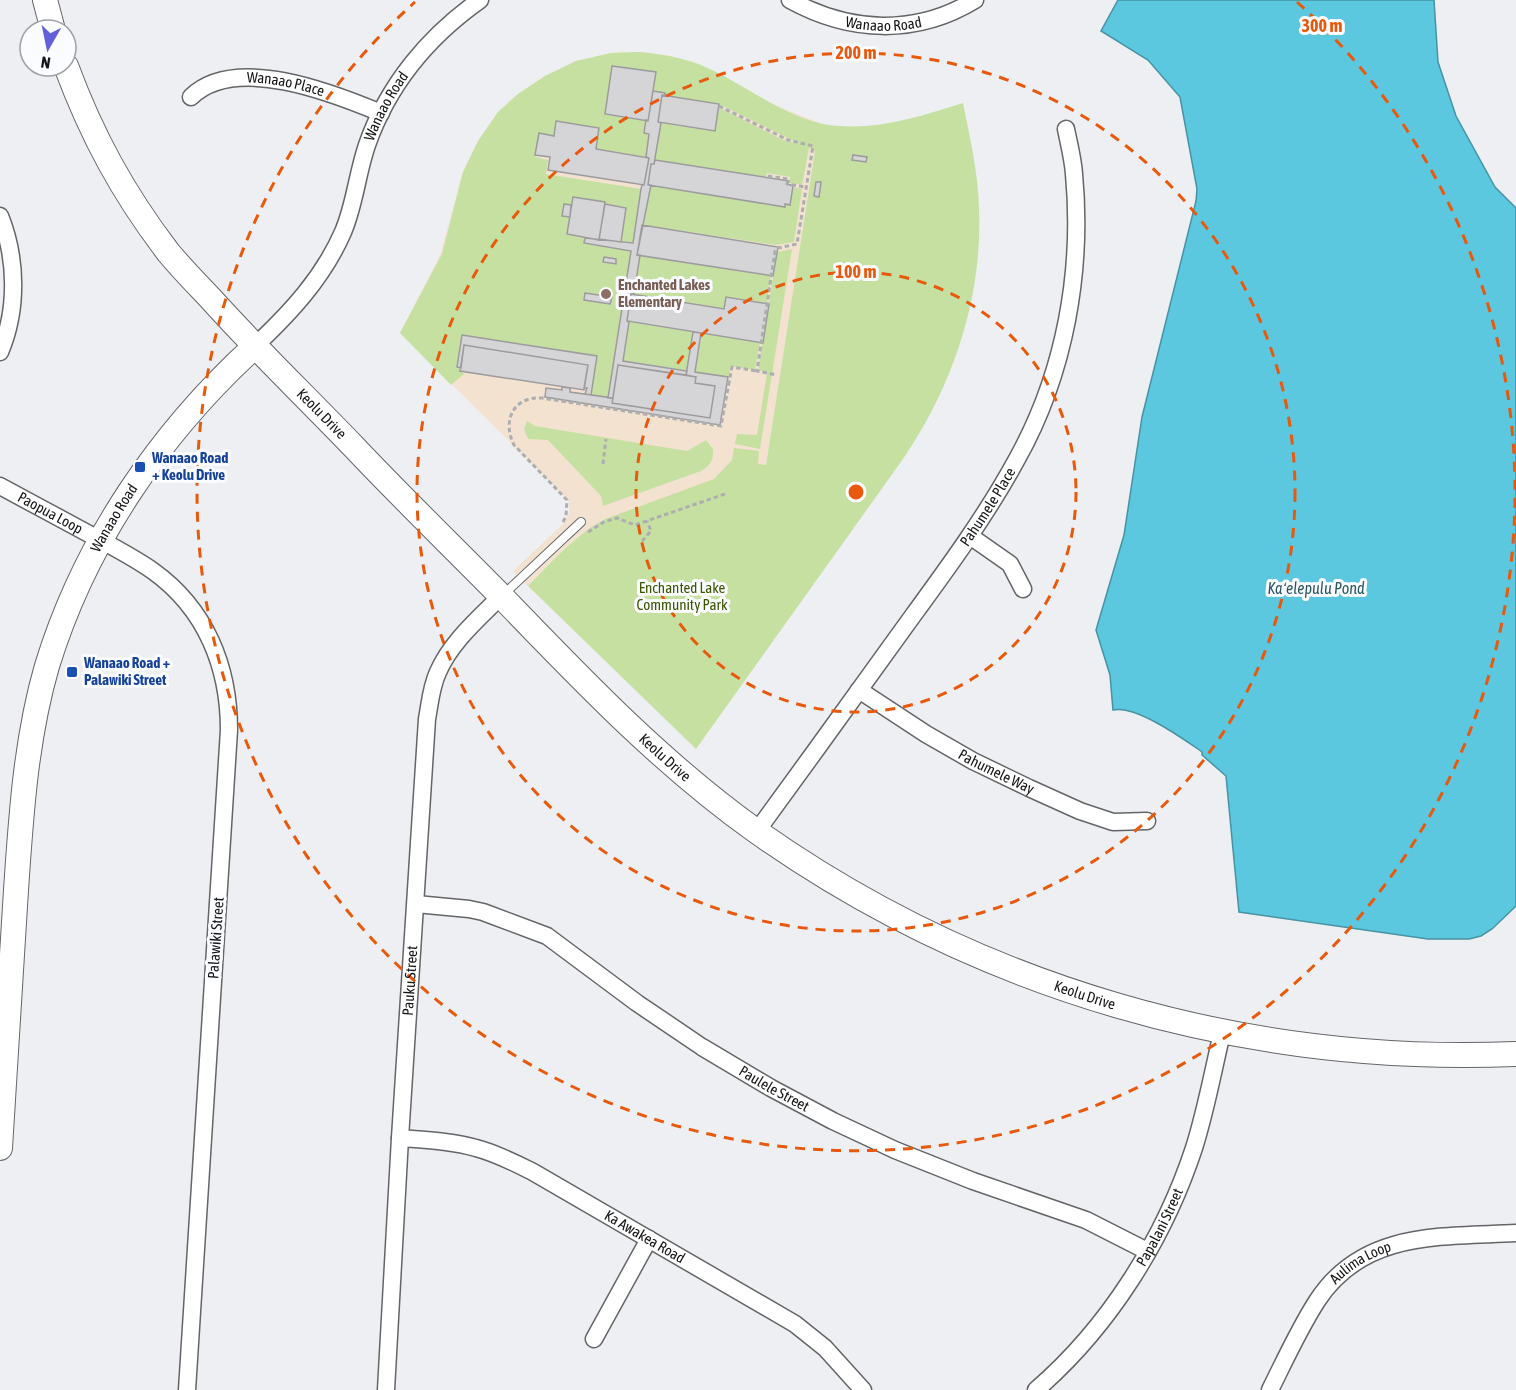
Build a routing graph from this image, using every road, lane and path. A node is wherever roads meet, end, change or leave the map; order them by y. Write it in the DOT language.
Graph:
graph roads {
  1 [pos="45,0"];
  2 [pos="480,0"];
  3 [pos="790,0"];
  4 [pos="975,0"];
  5 [pos="50,18"];
  6 [pos="70,78"];
  7 [pos="191,97"];
  8 [pos="718,106"];
  9 [pos="381,113"];
  10 [pos="1066,129"];
  11 [pos="768,176"];
  12 [pos="805,187"];
  13 [pos="0,216"];
  14 [pos="254,347"];
  15 [pos="0,352"];
  16 [pos="757,371"];
  17 [pos="777,375"];
  18 [pos="606,439"];
  19 [pos="603,464"];
  20 [pos="0,486"];
  21 [pos="725,494"];
  22 [pos="647,521"];
  23 [pos="562,522"];
  24 [pos="581,522"];
  25 [pos="582,536"];
  26 [pos="970,536"];
  27 [pos="100,540"];
  28 [pos="642,541"];
  29 [pos="1023,589"];
  30 [pos="501,596"];
  31 [pos="859,690"];
  32 [pos="1147,821"];
  33 [pos="757,831"];
  34 [pos="416,904"];
  35 [pos="1222,1033"];
  36 [pos="1516,1054"];
  37 [pos="400,1138"];
  38 [pos="0,1148"];
  39 [pos="1516,1233"];
  40 [pos="649,1239"];
  41 [pos="1148,1251"];
  42 [pos="594,1339"];
  43 [pos="1042,1388"];
  44 [pos="188,1390"];
  45 [pos="387,1390"];
  46 [pos="863,1390"];
  47 [pos="1270,1390"];
  1 -- 5 [label="main road"];
  2 -- 9 [label="street, Wanaao Road"];
  3 -- 4 [label="street, Wanaao Road"];
  6 -- 14 [label="main road, Keolu Drive"];
  7 -- 9 [label="street, Wanaao Place"];
  8 -- 12 [label="path"];
  9 -- 14 [label="street, Wanaao Road"];
  10 -- 26 [label="street, Pahumele Place"];
  11 -- 12 [label="path"];
  12 -- 16 [label="path"];
  13 -- 15 [label="street"];
  14 -- 27 [label="main road, Wanaao Road"];
  14 -- 30 [label="main road, Keolu Drive"];
  16 -- 17 [label="path"];
  16 -- 23 [label="path"];
  18 -- 19 [label="path"];
  20 -- 27 [label="street, Paopua Loop"];
  21 -- 22 [label="path"];
  22 -- 25 [label="path"];
  22 -- 28 [label="path"];
  24 -- 30 [label="lane"];
  26 -- 29 [label="street"];
  26 -- 31 [label="street, Pahumele Place"];
  27 -- 38 [label="main road, Wanaao Road"];
  27 -- 44 [label="street, Palawiki Street"];
  30 -- 33 [label="main road, Keolu Drive"];
  30 -- 34 [label="street, Pauku Street"];
  31 -- 32 [label="street, Pahumele Way"];
  31 -- 33 [label="street, Pahumele Place"];
  33 -- 35 [label="main road, Keolu Drive"];
  34 -- 37 [label="street, Pauku Street"];
  34 -- 41 [label="street, Paulele Street"];
  35 -- 36 [label="main road, Keolu Drive"];
  35 -- 41 [label="street, Papalani Street"];
  37 -- 40 [label="street, Ka Awakea Road"];
  37 -- 45 [label="street, Pauku Street"];
  39 -- 47 [label="street, Aulima Loop"];
  40 -- 42 [label="street"];
  40 -- 46 [label="street, Ka Awakea Road"];
  41 -- 43 [label="street, Papalani Street"];
}
